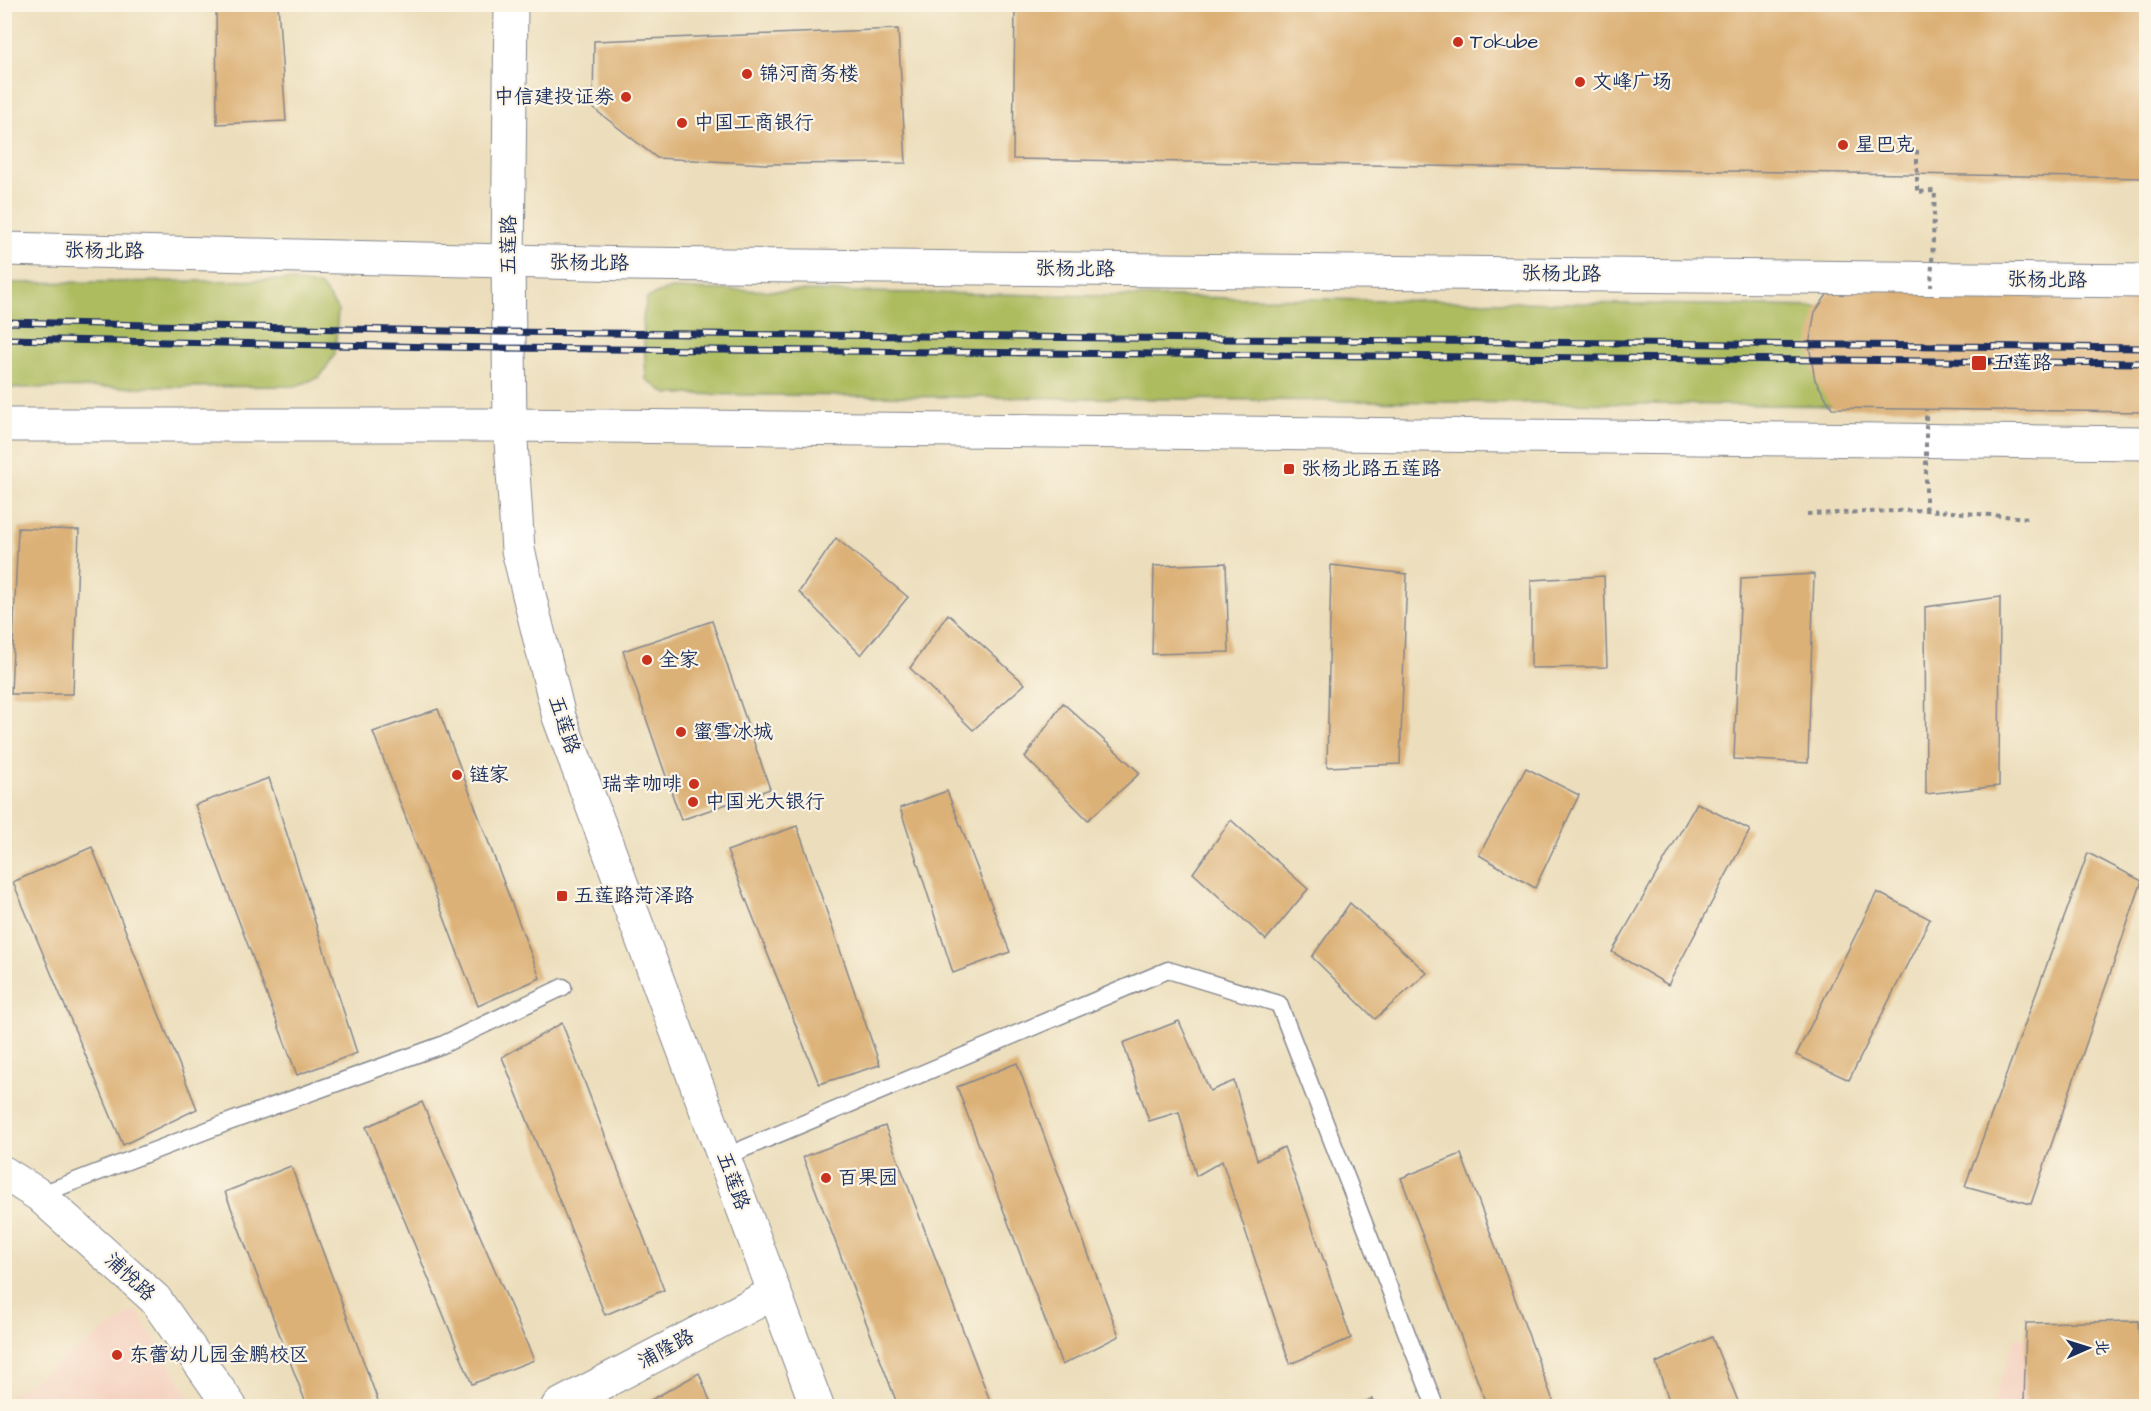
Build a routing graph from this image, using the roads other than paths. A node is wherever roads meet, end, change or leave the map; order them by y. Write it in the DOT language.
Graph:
graph roads {
  1 [pos="511,4"];
  2 [pos="4,249"];
  3 [pos="508,261"];
  4 [pos="2146,281"];
  5 [pos="4,425"];
  6 [pos="510,425"];
  7 [pos="2146,443"];
  8 [pos="563,987"];
  9 [pos="724,1158"];
  10 [pos="4,1173"];
  11 [pos="39,1195"];
  12 [pos="774,1293"];
  13 [pos="230,1407"];
  14 [pos="558,1407"];
  15 [pos="817,1407"];
  16 [pos="1435,1407"];
  1 -- 3 [label="main road, 五莲路"];
  2 -- 3 [label="main road, 张杨北路"];
  3 -- 4 [label="main road, 张杨北路"];
  3 -- 6 [label="main road, 五莲路"];
  5 -- 6 [label="main road"];
  6 -- 7 [label="main road"];
  6 -- 9 [label="main road, 五莲路"];
  8 -- 11 [label="lane"];
  9 -- 12 [label="main road, 五莲路"];
  9 -- 16 [label="lane"];
  10 -- 11 [label="main road, 浦悦路"];
  11 -- 13 [label="main road, 浦悦路"];
  12 -- 14 [label="main road, 浦隆路"];
  12 -- 15 [label="main road, 五莲路"];
}
